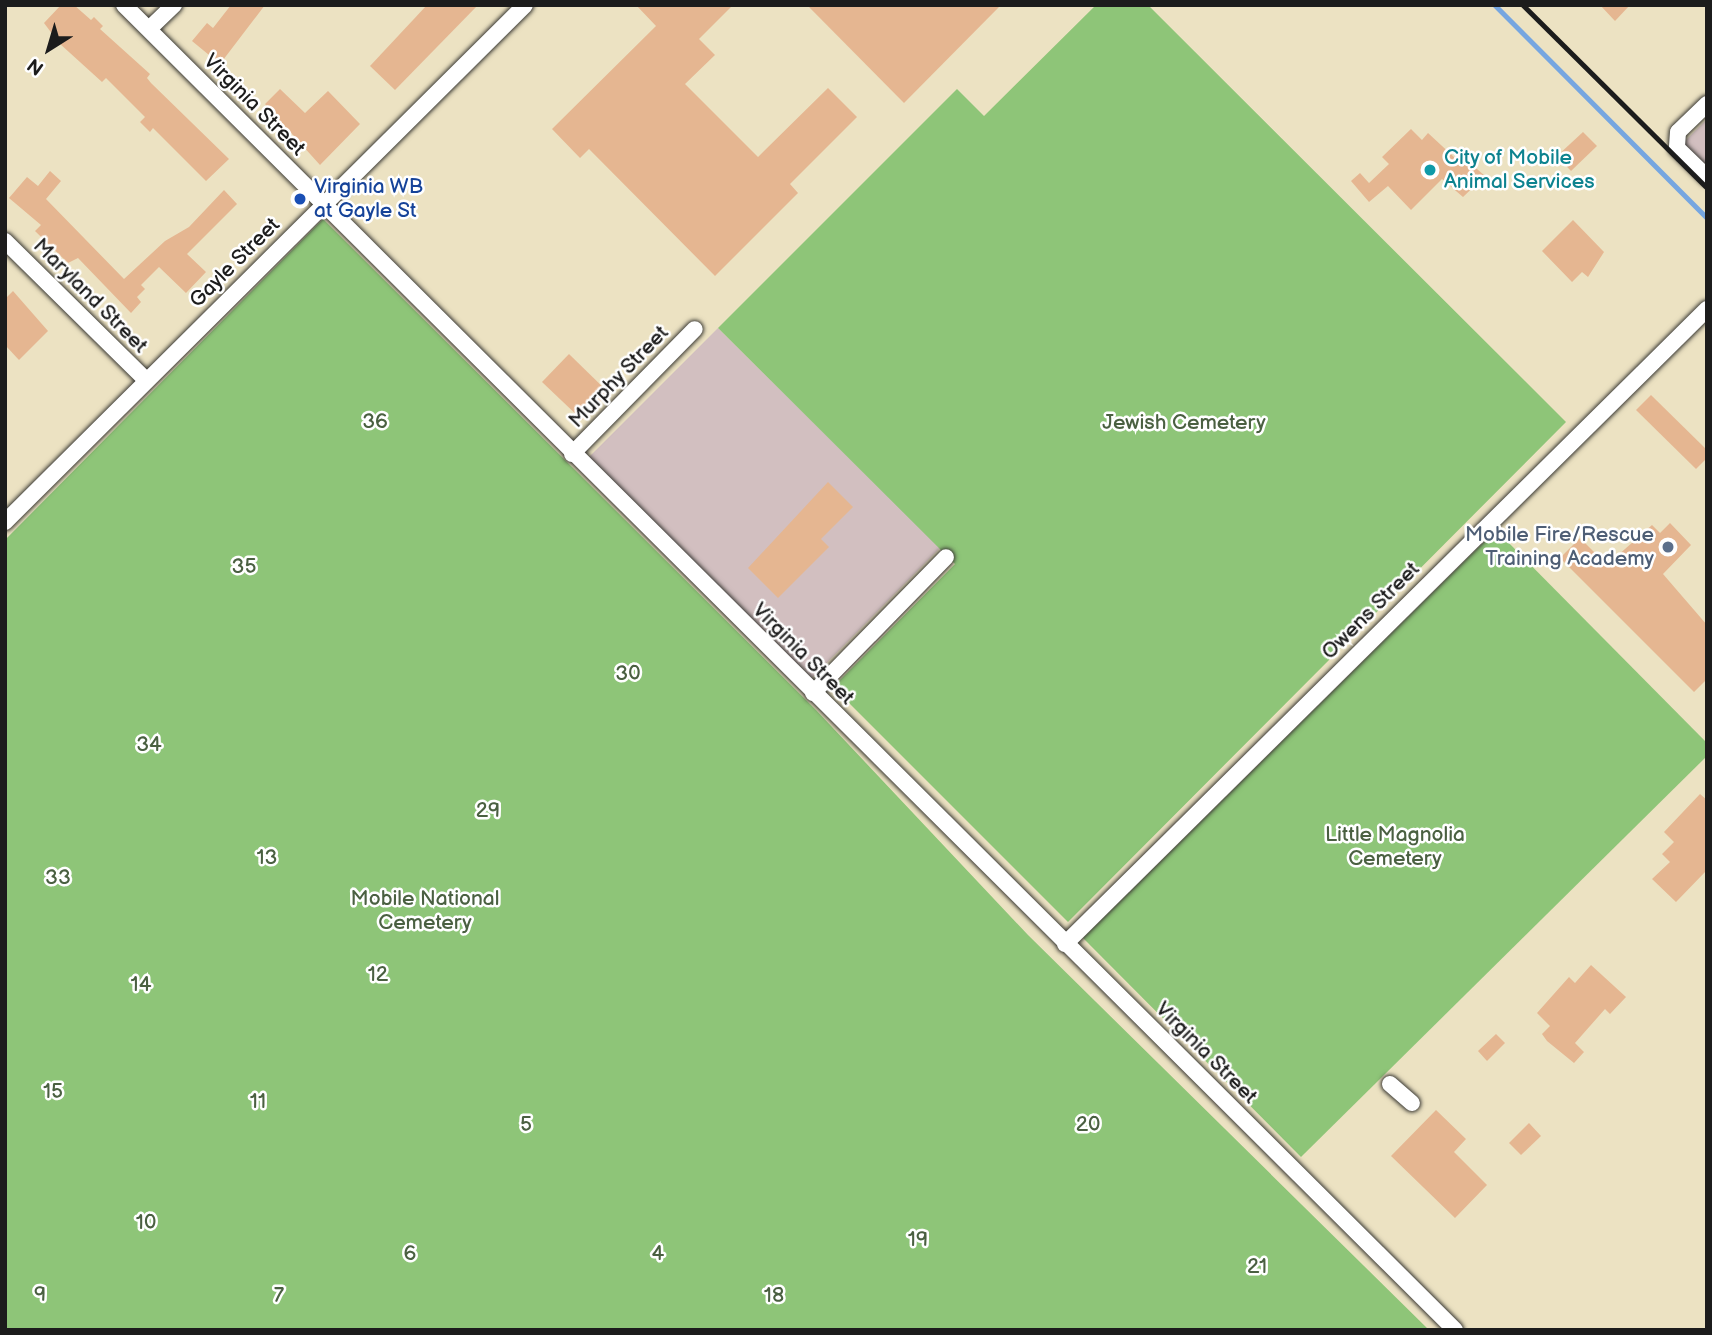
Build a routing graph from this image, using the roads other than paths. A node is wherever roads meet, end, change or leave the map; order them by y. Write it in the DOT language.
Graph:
graph roads {
  1 [pos="124,5"];
  2 [pos="174,5"];
  3 [pos="525,5"];
  4 [pos="149,29"];
  5 [pos="1707,104"];
  6 [pos="1707,177"];
  7 [pos="324,204"];
  8 [pos="5,241"];
  9 [pos="1707,309"];
  10 [pos="695,329"];
  11 [pos="146,380"];
  12 [pos="572,454"];
  13 [pos="5,522"];
  14 [pos="946,557"];
  15 [pos="813,693"];
  16 [pos="1065,944"];
  17 [pos="1390,1084"];
  18 [pos="1412,1103"];
  19 [pos="1455,1330"];
  1 -- 4 [label="street, Virginia Street"];
  2 -- 4 [label="street"];
  3 -- 7 [label="street, Gayle Street"];
  4 -- 7 [label="street, Virginia Street"];
  5 -- 6 [label="street"];
  7 -- 11 [label="street, Gayle Street"];
  7 -- 12 [label="street, Virginia Street"];
  8 -- 11 [label="street, Maryland Street"];
  9 -- 16 [label="street, Owens Street"];
  10 -- 12 [label="street, Murphy Street"];
  11 -- 13 [label="street, Gayle Street"];
  12 -- 15 [label="street, Virginia Street"];
  14 -- 15 [label="street"];
  15 -- 16 [label="street, Virginia Street"];
  16 -- 19 [label="street, Virginia Street"];
  17 -- 18 [label="street"];
}
